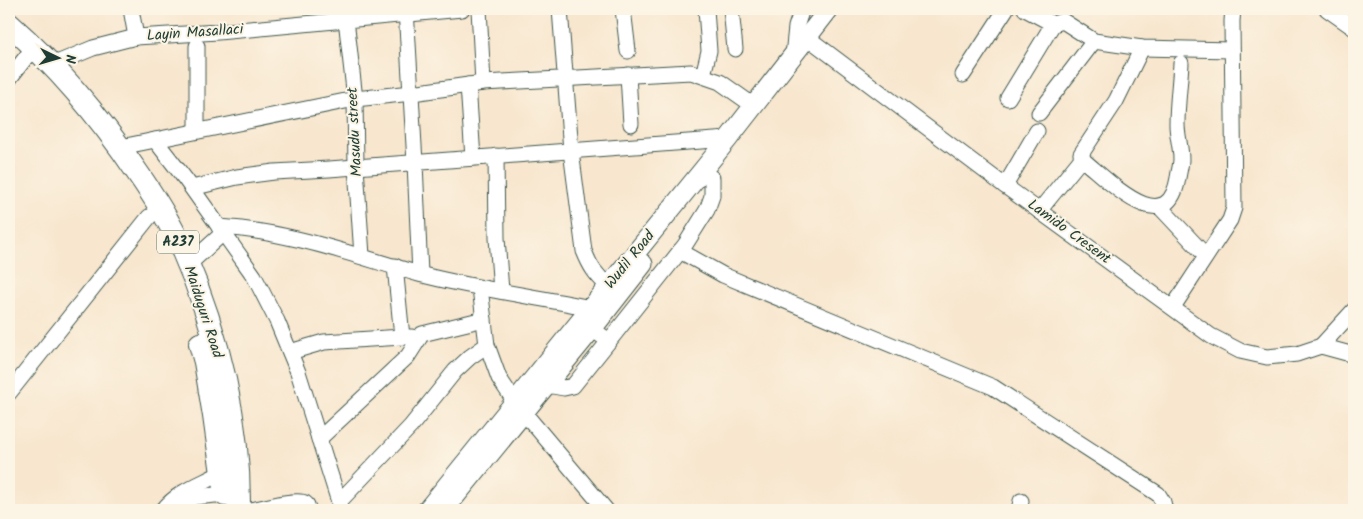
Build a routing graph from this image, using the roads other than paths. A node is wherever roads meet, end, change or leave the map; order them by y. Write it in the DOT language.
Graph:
graph roads {
  1 [pos="132,9"];
  2 [pos="462,9"];
  3 [pos="479,9"];
  4 [pos="560,9"];
  5 [pos="623,9"];
  6 [pos="706,9"];
  7 [pos="732,9"];
  8 [pos="802,9"];
  9 [pos="829,9"];
  10 [pos="844,9"];
  11 [pos="1006,9"];
  12 [pos="1025,9"];
  13 [pos="1233,9"];
  14 [pos="1327,9"];
  15 [pos="406,11"];
  16 [pos="345,14"];
  17 [pos="9,24"];
  18 [pos="1053,24"];
  19 [pos="1354,28"];
  20 [pos="136,37"];
  21 [pos="1094,41"];
  22 [pos="812,42"];
  23 [pos="197,46"];
  24 [pos="1142,48"];
  25 [pos="735,49"];
  26 [pos="23,50"];
  27 [pos="1232,50"];
  28 [pos="628,51"];
  29 [pos="793,57"];
  30 [pos="1181,63"];
  31 [pos="52,65"];
  32 [pos="628,75"];
  33 [pos="704,75"];
  34 [pos="963,75"];
  35 [pos="9,79"];
  36 [pos="565,80"];
  37 [pos="476,84"];
  38 [pos="412,93"];
  39 [pos="1008,98"];
  40 [pos="355,99"];
  41 [pos="754,106"];
  42 [pos="1039,113"];
  43 [pos="631,124"];
  44 [pos="197,130"];
  45 [pos="1038,130"];
  46 [pos="728,139"];
  47 [pos="155,140"];
  48 [pos="121,147"];
  49 [pos="571,151"];
  50 [pos="496,156"];
  51 [pos="473,158"];
  52 [pos="1082,158"];
  53 [pos="416,163"];
  54 [pos="356,167"];
  55 [pos="712,178"];
  56 [pos="1005,186"];
  57 [pos="192,188"];
  58 [pos="1160,206"];
  59 [pos="1039,211"];
  60 [pos="149,216"];
  61 [pos="221,230"];
  62 [pos="680,251"];
  63 [pos="362,256"];
  64 [pos="1206,256"];
  65 [pos="645,261"];
  66 [pos="188,265"];
  67 [pos="395,266"];
  68 [pos="420,274"];
  69 [pos="662,274"];
  70 [pos="608,286"];
  71 [pos="480,288"];
  72 [pos="501,291"];
  73 [pos="1173,307"];
  74 [pos="591,308"];
  75 [pos="1354,310"];
  76 [pos="484,319"];
  77 [pos="592,329"];
  78 [pos="402,337"];
  79 [pos="420,337"];
  80 [pos="609,341"];
  81 [pos="487,345"];
  82 [pos="1321,346"];
  83 [pos="290,352"];
  84 [pos="1354,355"];
  85 [pos="547,385"];
  86 [pos="9,394"];
  87 [pos="520,407"];
  88 [pos="320,439"];
  89 [pos="223,472"];
  90 [pos="230,505"];
  91 [pos="340,506"];
  92 [pos="164,510"];
  93 [pos="251,510"];
  94 [pos="308,510"];
  95 [pos="428,510"];
  96 [pos="444,510"];
  97 [pos="606,510"];
  98 [pos="1165,510"];
  1 -- 20 [label="street"];
  2 -- 15 [label="street, Layin Masallaci"];
  3 -- 37 [label="street"];
  4 -- 36 [label="street"];
  5 -- 28 [label="street"];
  6 -- 33 [label="street"];
  7 -- 25 [label="street"];
  8 -- 29 [label="street"];
  9 -- 22 [label="main road, Wudil Road"];
  10 -- 22 [label="main road, Wudil Road"];
  11 -- 34 [label="street"];
  12 -- 18 [label="street"];
  13 -- 27 [label="street"];
  14 -- 19 [label="street"];
  15 -- 16 [label="street, Layin Masallaci"];
  15 -- 38 [label="street"];
  16 -- 20 [label="street, Layin Masallaci"];
  16 -- 40 [label="street, Masudu street"];
  17 -- 26 [label="highway, Maiduguri Road / A237"];
  18 -- 21 [label="street"];
  18 -- 39 [label="street"];
  20 -- 31 [label="street, Layin Masallaci"];
  21 -- 24 [label="street"];
  21 -- 42 [label="street"];
  22 -- 29 [label="main road, Wudil Road"];
  22 -- 55 [label="main road, Wudil Road"];
  22 -- 56 [label="street, Lamido Cresent"];
  23 -- 44 [label="street"];
  24 -- 27 [label="street"];
  24 -- 52 [label="street"];
  26 -- 31 [label="highway, Maiduguri Road / A237"];
  26 -- 35 [label="street"];
  26 -- 60 [label="highway, Maiduguri Road / A237"];
  27 -- 64 [label="street"];
  29 -- 41 [label="main road, Wudil Road"];
  30 -- 58 [label="street"];
  31 -- 48 [label="highway, Maiduguri Road / A237"];
  32 -- 33 [label="street"];
  32 -- 36 [label="street"];
  32 -- 43 [label="street"];
  33 -- 41 [label="street"];
  36 -- 37 [label="street"];
  36 -- 49 [label="street"];
  37 -- 38 [label="street"];
  37 -- 51 [label="street"];
  38 -- 40 [label="street"];
  38 -- 53 [label="street"];
  40 -- 44 [label="street"];
  40 -- 54 [label="street, Masudu street"];
  41 -- 46 [label="main road, Wudil Road"];
  44 -- 47 [label="street"];
  45 -- 56 [label="street"];
  46 -- 49 [label="street"];
  46 -- 70 [label="main road, Wudil Road"];
  47 -- 48 [label="street"];
  47 -- 57 [label="street"];
  48 -- 66 [label="highway, Maiduguri Road / A237"];
  49 -- 50 [label="street"];
  49 -- 70 [label="street"];
  50 -- 51 [label="street"];
  50 -- 72 [label="street"];
  51 -- 53 [label="street"];
  52 -- 58 [label="street"];
  52 -- 59 [label="street"];
  53 -- 54 [label="street"];
  53 -- 68 [label="street"];
  54 -- 57 [label="street"];
  54 -- 63 [label="street, Masudu street"];
  55 -- 62 [label="street"];
  55 -- 65 [label="main road, Wudil Road"];
  56 -- 59 [label="street, Lamido Cresent"];
  57 -- 61 [label="street"];
  58 -- 64 [label="street"];
  59 -- 73 [label="street, Lamido Cresent"];
  60 -- 86 [label="street"];
  60 -- 89 [label="highway, Maiduguri Road / A237"];
  61 -- 63 [label="street"];
  61 -- 66 [label="street"];
  61 -- 83 [label="street"];
  62 -- 69 [label="street"];
  62 -- 98 [label="street"];
  63 -- 67 [label="street"];
  64 -- 73 [label="street"];
  65 -- 69 [label="street"];
  65 -- 77 [label="main road, Wudil Road"];
  66 -- 90 [label="highway, Maiduguri Road / A237"];
  67 -- 68 [label="street"];
  67 -- 78 [label="street"];
  68 -- 71 [label="street"];
  69 -- 80 [label="street"];
  70 -- 74 [label="main road, Wudil Road"];
  71 -- 72 [label="street"];
  71 -- 76 [label="street"];
  72 -- 74 [label="street"];
  73 -- 82 [label="street, Lamido Cresent"];
  74 -- 87 [label="main road, Wudil Road"];
  75 -- 82 [label="street"];
  76 -- 79 [label="street"];
  76 -- 81 [label="street"];
  77 -- 80 [label="street"];
  77 -- 85 [label="main road, Wudil Road"];
  78 -- 79 [label="street"];
  78 -- 83 [label="street"];
  79 -- 88 [label="street"];
  80 -- 85 [label="street"];
  81 -- 87 [label="street"];
  81 -- 91 [label="street"];
  82 -- 84 [label="street"];
  83 -- 88 [label="street"];
  85 -- 87 [label="main road, Wudil Road"];
  87 -- 95 [label="main road, Wudil Road"];
  87 -- 96 [label="main road, Wudil Road"];
  87 -- 97 [label="street"];
  88 -- 91 [label="street"];
  89 -- 90 [label="highway, Maiduguri Road / A237"];
  89 -- 92 [label="street"];
  90 -- 92 [label="street"];
  93 -- 94 [label="street"];
}
